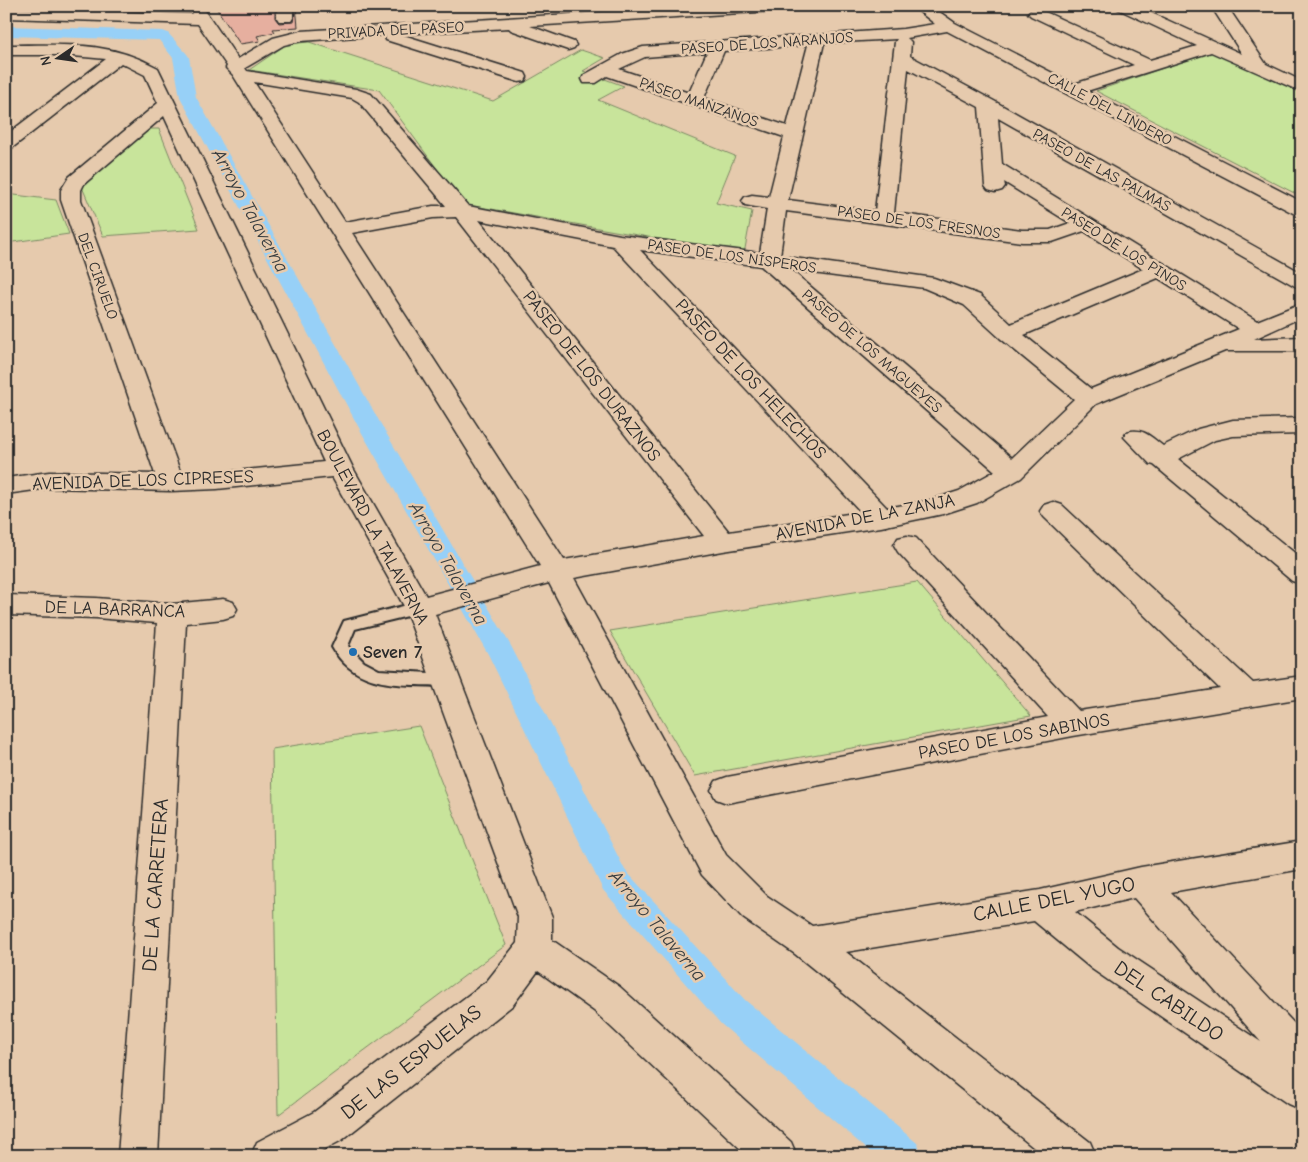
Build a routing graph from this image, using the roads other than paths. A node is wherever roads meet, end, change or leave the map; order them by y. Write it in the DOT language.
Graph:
graph roads {
  1 [pos="774,6"];
  2 [pos="920,6"];
  3 [pos="1123,6"];
  4 [pos="1218,6"];
  5 [pos="710,8"];
  6 [pos="654,10"];
  7 [pos="6,13"];
  8 [pos="197,13"];
  9 [pos="566,13"];
  10 [pos="1036,13"];
  11 [pos="289,22"];
  12 [pos="508,24"];
  13 [pos="949,26"];
  14 [pos="374,32"];
  15 [pos="903,34"];
  16 [pos="817,39"];
  17 [pos="568,45"];
  18 [pos="718,46"];
  19 [pos="1210,47"];
  20 [pos="120,56"];
  21 [pos="10,57"];
  22 [pos="902,59"];
  23 [pos="1150,66"];
  24 [pos="1259,67"];
  25 [pos="606,70"];
  26 [pos="237,71"];
  27 [pos="519,77"];
  28 [pos="590,79"];
  29 [pos="1302,87"];
  30 [pos="1073,90"];
  31 [pos="694,101"];
  32 [pos="166,105"];
  33 [pos="988,105"];
  34 [pos="792,134"];
  35 [pos="6,144"];
  36 [pos="752,201"];
  37 [pos="777,204"];
  38 [pos="1302,210"];
  39 [pos="460,211"];
  40 [pos="884,217"];
  41 [pos="1084,224"];
  42 [pos="339,229"];
  43 [pos="620,241"];
  44 [pos="770,262"];
  45 [pos="1159,270"];
  46 [pos="1302,282"];
  47 [pos="1302,309"];
  48 [pos="1256,330"];
  49 [pos="1008,334"];
  50 [pos="1302,344"];
  51 [pos="1216,347"];
  52 [pos="1088,399"];
  53 [pos="1275,426"];
  54 [pos="1302,426"];
  55 [pos="1136,437"];
  56 [pos="1302,445"];
  57 [pos="1159,458"];
  58 [pos="340,468"];
  59 [pos="1012,472"];
  60 [pos="171,483"];
  61 [pos="6,486"];
  62 [pos="1053,511"];
  63 [pos="881,518"];
  64 [pos="723,542"];
  65 [pos="907,545"];
  66 [pos="557,571"];
  67 [pos="1302,574"];
  68 [pos="431,605"];
  69 [pos="6,606"];
  70 [pos="223,609"];
  71 [pos="172,614"];
  72 [pos="446,680"];
  73 [pos="1302,686"];
  74 [pos="1246,695"];
  75 [pos="1073,724"];
  76 [pos="727,790"];
  77 [pos="1302,855"];
  78 [pos="1140,882"];
  79 [pos="1040,905"];
  80 [pos="807,943"];
  81 [pos="534,948"];
  82 [pos="1302,1060"];
  83 [pos="1302,1091"];
  84 [pos="138,1156"];
  85 [pos="271,1156"];
  86 [pos="777,1156"];
  87 [pos="1076,1156"];
  1 -- 5 [label="street, PRIVADA DEL PASEO"];
  2 -- 13 [label="street, CALLE DEL LINDERO"];
  3 -- 19 [label="street"];
  4 -- 24 [label="street"];
  5 -- 6 [label="street, PRIVADA DEL PASEO"];
  6 -- 9 [label="street, PRIVADA DEL PASEO"];
  7 -- 8 [label="street"];
  8 -- 26 [label="street"];
  9 -- 12 [label="street, PRIVADA DEL PASEO"];
  10 -- 23 [label="street"];
  11 -- 14 [label="street, PRIVADA DEL PASEO"];
  11 -- 26 [label="street, PRIVADA DEL PASEO"];
  12 -- 14 [label="street, PRIVADA DEL PASEO"];
  12 -- 17 [label="street"];
  13 -- 15 [label="street, PASEO DE LOS NARANJOS"];
  13 -- 30 [label="street, CALLE DEL LINDERO"];
  14 -- 27 [label="street"];
  15 -- 16 [label="street, PASEO DE LOS NARANJOS"];
  15 -- 22 [label="street"];
  16 -- 18 [label="street, PASEO DE LOS NARANJOS"];
  16 -- 34 [label="street"];
  18 -- 25 [label="street, PASEO DE LOS NARANJOS"];
  18 -- 31 [label="street"];
  19 -- 23 [label="street"];
  19 -- 24 [label="street"];
  20 -- 21 [label="street, BOULEVARD LA TALAVERNA"];
  20 -- 32 [label="street, BOULEVARD LA TALAVERNA"];
  20 -- 35 [label="street"];
  22 -- 33 [label="street, PASEO DE LAS PALMAS"];
  22 -- 40 [label="street"];
  23 -- 30 [label="street"];
  24 -- 29 [label="street"];
  25 -- 28 [label="street, PASEO DE LOS NARANJOS"];
  25 -- 31 [label="street, PASEO MANZANOS"];
  26 -- 39 [label="street, PASEO DE LOS DURAZNOS"];
  26 -- 42 [label="street"];
  30 -- 38 [label="street, CALLE DEL LINDERO"];
  31 -- 34 [label="street, PASEO MANZANOS"];
  32 -- 58 [label="street, BOULEVARD LA TALAVERNA"];
  32 -- 60 [label="street, DEL CIRUELO"];
  33 -- 41 [label="street, PASEO DE LOS PINOS"];
  33 -- 46 [label="street, PASEO DE LAS PALMAS"];
  34 -- 37 [label="street"];
  36 -- 37 [label="street, PASEO DE LOS FRESNOS"];
  37 -- 40 [label="street, PASEO DE LOS FRESNOS"];
  37 -- 44 [label="street"];
  39 -- 42 [label="street, PASEO DE LOS NÍSPEROS"];
  39 -- 43 [label="street, PASEO DE LOS NÍSPEROS"];
  39 -- 64 [label="street, PASEO DE LOS DURAZNOS"];
  40 -- 41 [label="street, PASEO DE LOS FRESNOS"];
  41 -- 45 [label="street, PASEO DE LOS PINOS"];
  42 -- 66 [label="street"];
  43 -- 44 [label="street, PASEO DE LOS NÍSPEROS"];
  43 -- 63 [label="street, PASEO DE LOS HELECHOS"];
  44 -- 49 [label="street, PASEO DE LOS NÍSPEROS"];
  44 -- 59 [label="street, PASEO DE LOS MAGUEYES"];
  45 -- 48 [label="street, PASEO DE LOS PINOS"];
  45 -- 49 [label="street"];
  47 -- 48 [label="street, AVENIDA DE LA ZANJA"];
  48 -- 51 [label="street, AVENIDA DE LA ZANJA"];
  49 -- 52 [label="street, PASEO DE LOS NÍSPEROS"];
  50 -- 51 [label="street"];
  51 -- 52 [label="street, AVENIDA DE LA ZANJA"];
  52 -- 59 [label="street, AVENIDA DE LA ZANJA"];
  53 -- 54 [label="street"];
  53 -- 56 [label="street"];
  53 -- 57 [label="street"];
  55 -- 57 [label="street"];
  57 -- 67 [label="street"];
  58 -- 60 [label="street, AVENIDA DE LOS CIPRESES"];
  58 -- 68 [label="street, BOULEVARD LA TALAVERNA"];
  59 -- 63 [label="street, AVENIDA DE LA ZANJA"];
  60 -- 61 [label="street, AVENIDA DE LOS CIPRESES"];
  62 -- 74 [label="street"];
  63 -- 64 [label="street, AVENIDA DE LA ZANJA"];
  64 -- 66 [label="street, AVENIDA DE LA ZANJA"];
  65 -- 75 [label="street"];
  66 -- 68 [label="street, AVENIDA DE LA ZANJA"];
  66 -- 80 [label="street"];
  68 -- 72 [label="street, BOULEVARD LA TALAVERNA"];
  68 -- 72 [label="lane"];
  69 -- 71 [label="street, DE LA BARRANCA"];
  70 -- 71 [label="street, DE LA BARRANCA"];
  71 -- 84 [label="street, DE LA CARRETERA"];
  72 -- 81 [label="street, BOULEVARD LA TALAVERNA"];
  73 -- 74 [label="street, PASEO DE LOS SABINOS"];
  74 -- 75 [label="street, PASEO DE LOS SABINOS"];
  75 -- 76 [label="street, PASEO DE LOS SABINOS"];
  77 -- 78 [label="street, CALLE DEL YUGO"];
  78 -- 79 [label="street, CALLE DEL YUGO"];
  78 -- 82 [label="street"];
  79 -- 80 [label="street, CALLE DEL YUGO"];
  79 -- 83 [label="street, DEL CABILDO"];
  80 -- 87 [label="street"];
  81 -- 85 [label="street, DE LAS ESPUELAS"];
  81 -- 86 [label="street"];
}
